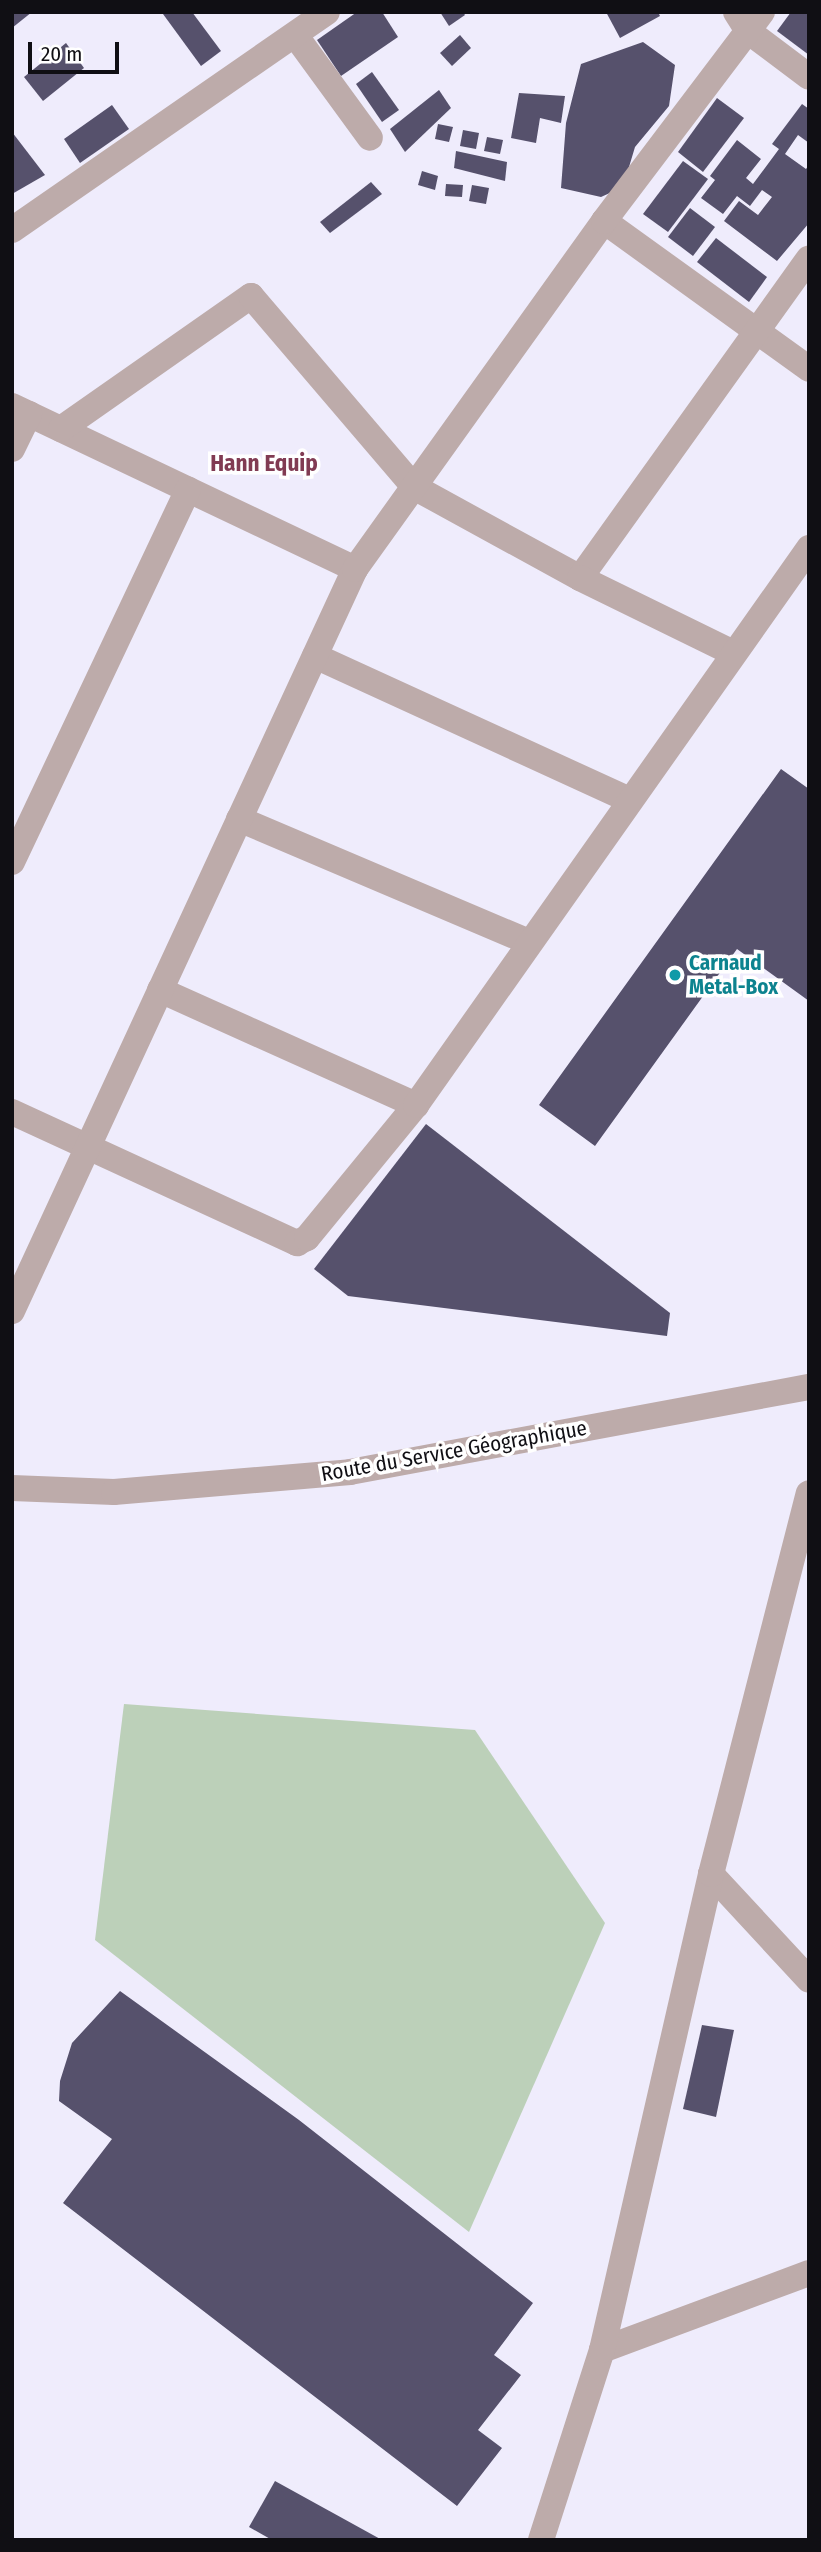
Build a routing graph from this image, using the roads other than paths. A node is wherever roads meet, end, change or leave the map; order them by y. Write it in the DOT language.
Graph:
graph roads {
  1 [pos="327,12"];
  2 [pos="748,19"];
  3 [pos="295,35"];
  4 [pos="809,77"];
  5 [pos="370,138"];
  6 [pos="604,220"];
  7 [pos="12,230"];
  8 [pos="809,258"];
  9 [pos="756,331"];
  10 [pos="809,369"];
  11 [pos="21,410"];
  12 [pos="61,429"];
  13 [pos="12,449"];
  14 [pos="414,487"];
  15 [pos="188,489"];
  16 [pos="809,548"];
  17 [pos="355,569"];
  18 [pos="580,578"];
  19 [pos="733,653"];
  20 [pos="315,656"];
  21 [pos="629,800"];
  22 [pos="239,820"];
  23 [pos="12,862"];
  24 [pos="527,941"];
  25 [pos="160,990"];
  26 [pos="416,1105"];
  27 [pos="12,1112"];
  28 [pos="88,1147"];
  29 [pos="12,1311"];
  30 [pos="809,1387"];
  31 [pos="12,1488"];
  32 [pos="809,1493"];
  33 [pos="711,1874"];
  34 [pos="809,1980"];
  35 [pos="809,2273"];
  36 [pos="603,2350"];
  37 [pos="541,2540"];
  1 -- 3 [label="street"];
  2 -- 4 [label="street"];
  2 -- 6 [label="street"];
  3 -- 5 [label="street"];
  3 -- 7 [label="street"];
  6 -- 9 [label="street"];
  6 -- 14 [label="street"];
  8 -- 9 [label="street"];
  9 -- 10 [label="street"];
  9 -- 18 [label="street"];
  11 -- 12 [label="street"];
  11 -- 13 [label="street"];
  12 -- 14 [label="street"];
  12 -- 15 [label="street"];
  14 -- 17 [label="street"];
  14 -- 18 [label="street"];
  15 -- 17 [label="street"];
  15 -- 23 [label="street"];
  16 -- 19 [label="street"];
  17 -- 20 [label="street"];
  18 -- 19 [label="street"];
  19 -- 21 [label="street"];
  20 -- 21 [label="street"];
  20 -- 22 [label="street"];
  21 -- 24 [label="street"];
  22 -- 24 [label="street"];
  22 -- 25 [label="street"];
  24 -- 26 [label="street"];
  25 -- 26 [label="street"];
  25 -- 28 [label="street"];
  26 -- 28 [label="street"];
  27 -- 28 [label="street"];
  28 -- 29 [label="street"];
  30 -- 31 [label="street, Route du Service Géographique"];
  32 -- 33 [label="street"];
  33 -- 34 [label="street"];
  33 -- 36 [label="street"];
  35 -- 36 [label="street"];
  36 -- 37 [label="street"];
}
